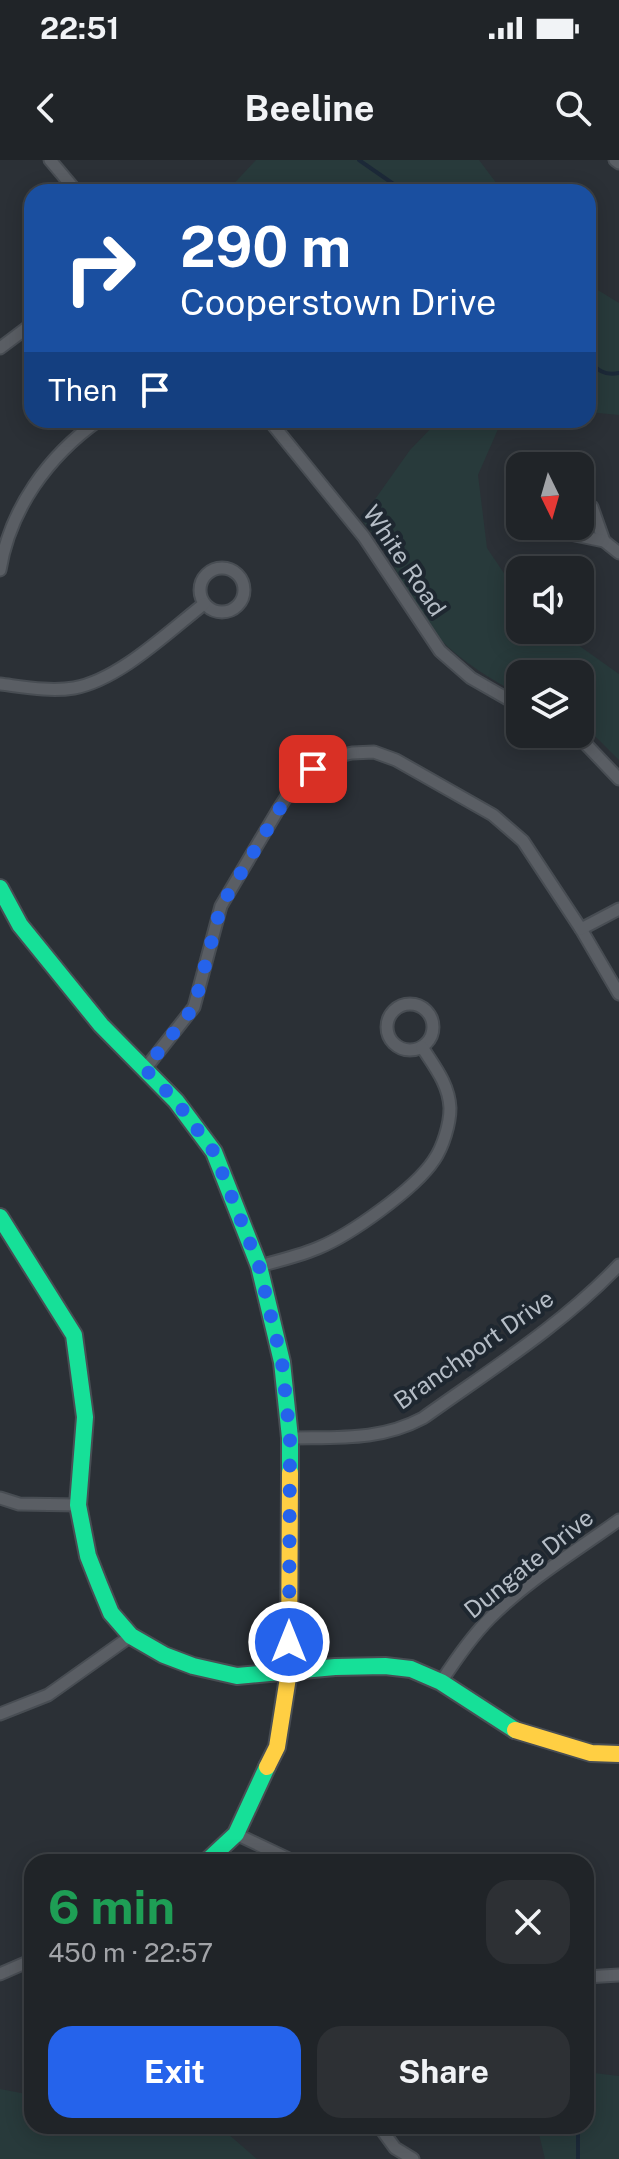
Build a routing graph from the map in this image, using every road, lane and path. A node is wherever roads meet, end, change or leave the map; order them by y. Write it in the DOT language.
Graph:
graph roads {
  1 [pos="50,160"];
  2 [pos="70,184"];
  3 [pos="24,330"];
  4 [pos="0,348"];
  5 [pos="87,428"];
  6 [pos="275,428"];
  7 [pos="594,513"];
  8 [pos="594,539"];
  9 [pos="604,541"];
  10 [pos="619,553"];
  11 [pos="0,570"];
  12 [pos="204,604"];
  13 [pos="0,684"];
  14 [pos="506,698"];
  15 [pos="589,748"];
  16 [pos="619,779"];
  17 [pos="0,888"];
  18 [pos="619,909"];
  19 [pos="581,929"];
  20 [pos="619,994"];
  21 [pos="422,1047"];
  22 [pos="145,1069"];
  23 [pos="0,1217"];
  24 [pos="619,1265"];
  25 [pos="259,1266"];
  26 [pos="290,1438"];
  27 [pos="0,1498"];
  28 [pos="78,1505"];
  29 [pos="619,1520"];
  30 [pos="131,1636"];
  31 [pos="289,1671"];
  32 [pos="441,1682"];
  33 [pos="0,1714"];
  34 [pos="619,1754"];
  35 [pos="236,1834"];
  36 [pos="215,1854"];
  37 [pos="278,1854"];
  38 [pos="24,1964"];
  39 [pos="0,1974"];
  40 [pos="619,1975"];
  41 [pos="594,1977"];
  42 [pos="385,2134"];
  43 [pos="413,2159"];
  1 -- 2 [label="street"];
  3 -- 4 [label="street"];
  5 -- 11 [label="street"];
  6 -- 14 [label="street, White Road"];
  7 -- 9 [label="street"];
  8 -- 9 [label="street"];
  9 -- 10 [label="street"];
  12 -- 12 [label="street"];
  12 -- 13 [label="street"];
  15 -- 16 [label="street"];
  17 -- 22 [label="street"];
  18 -- 19 [label="street"];
  19 -- 20 [label="street"];
  19 -- 22 [label="street"];
  21 -- 21 [label="street"];
  21 -- 25 [label="street"];
  22 -- 25 [label="street"];
  23 -- 28 [label="street"];
  24 -- 26 [label="street, Branchport Drive"];
  25 -- 26 [label="street"];
  26 -- 31 [label="street"];
  27 -- 28 [label="street"];
  28 -- 30 [label="street"];
  29 -- 32 [label="street, Dungate Drive"];
  30 -- 31 [label="street"];
  30 -- 33 [label="street"];
  31 -- 32 [label="street"];
  31 -- 35 [label="street"];
  32 -- 34 [label="street"];
  35 -- 36 [label="street"];
  35 -- 37 [label="street"];
  38 -- 39 [label="street"];
  40 -- 41 [label="street"];
  42 -- 43 [label="street"];
}
